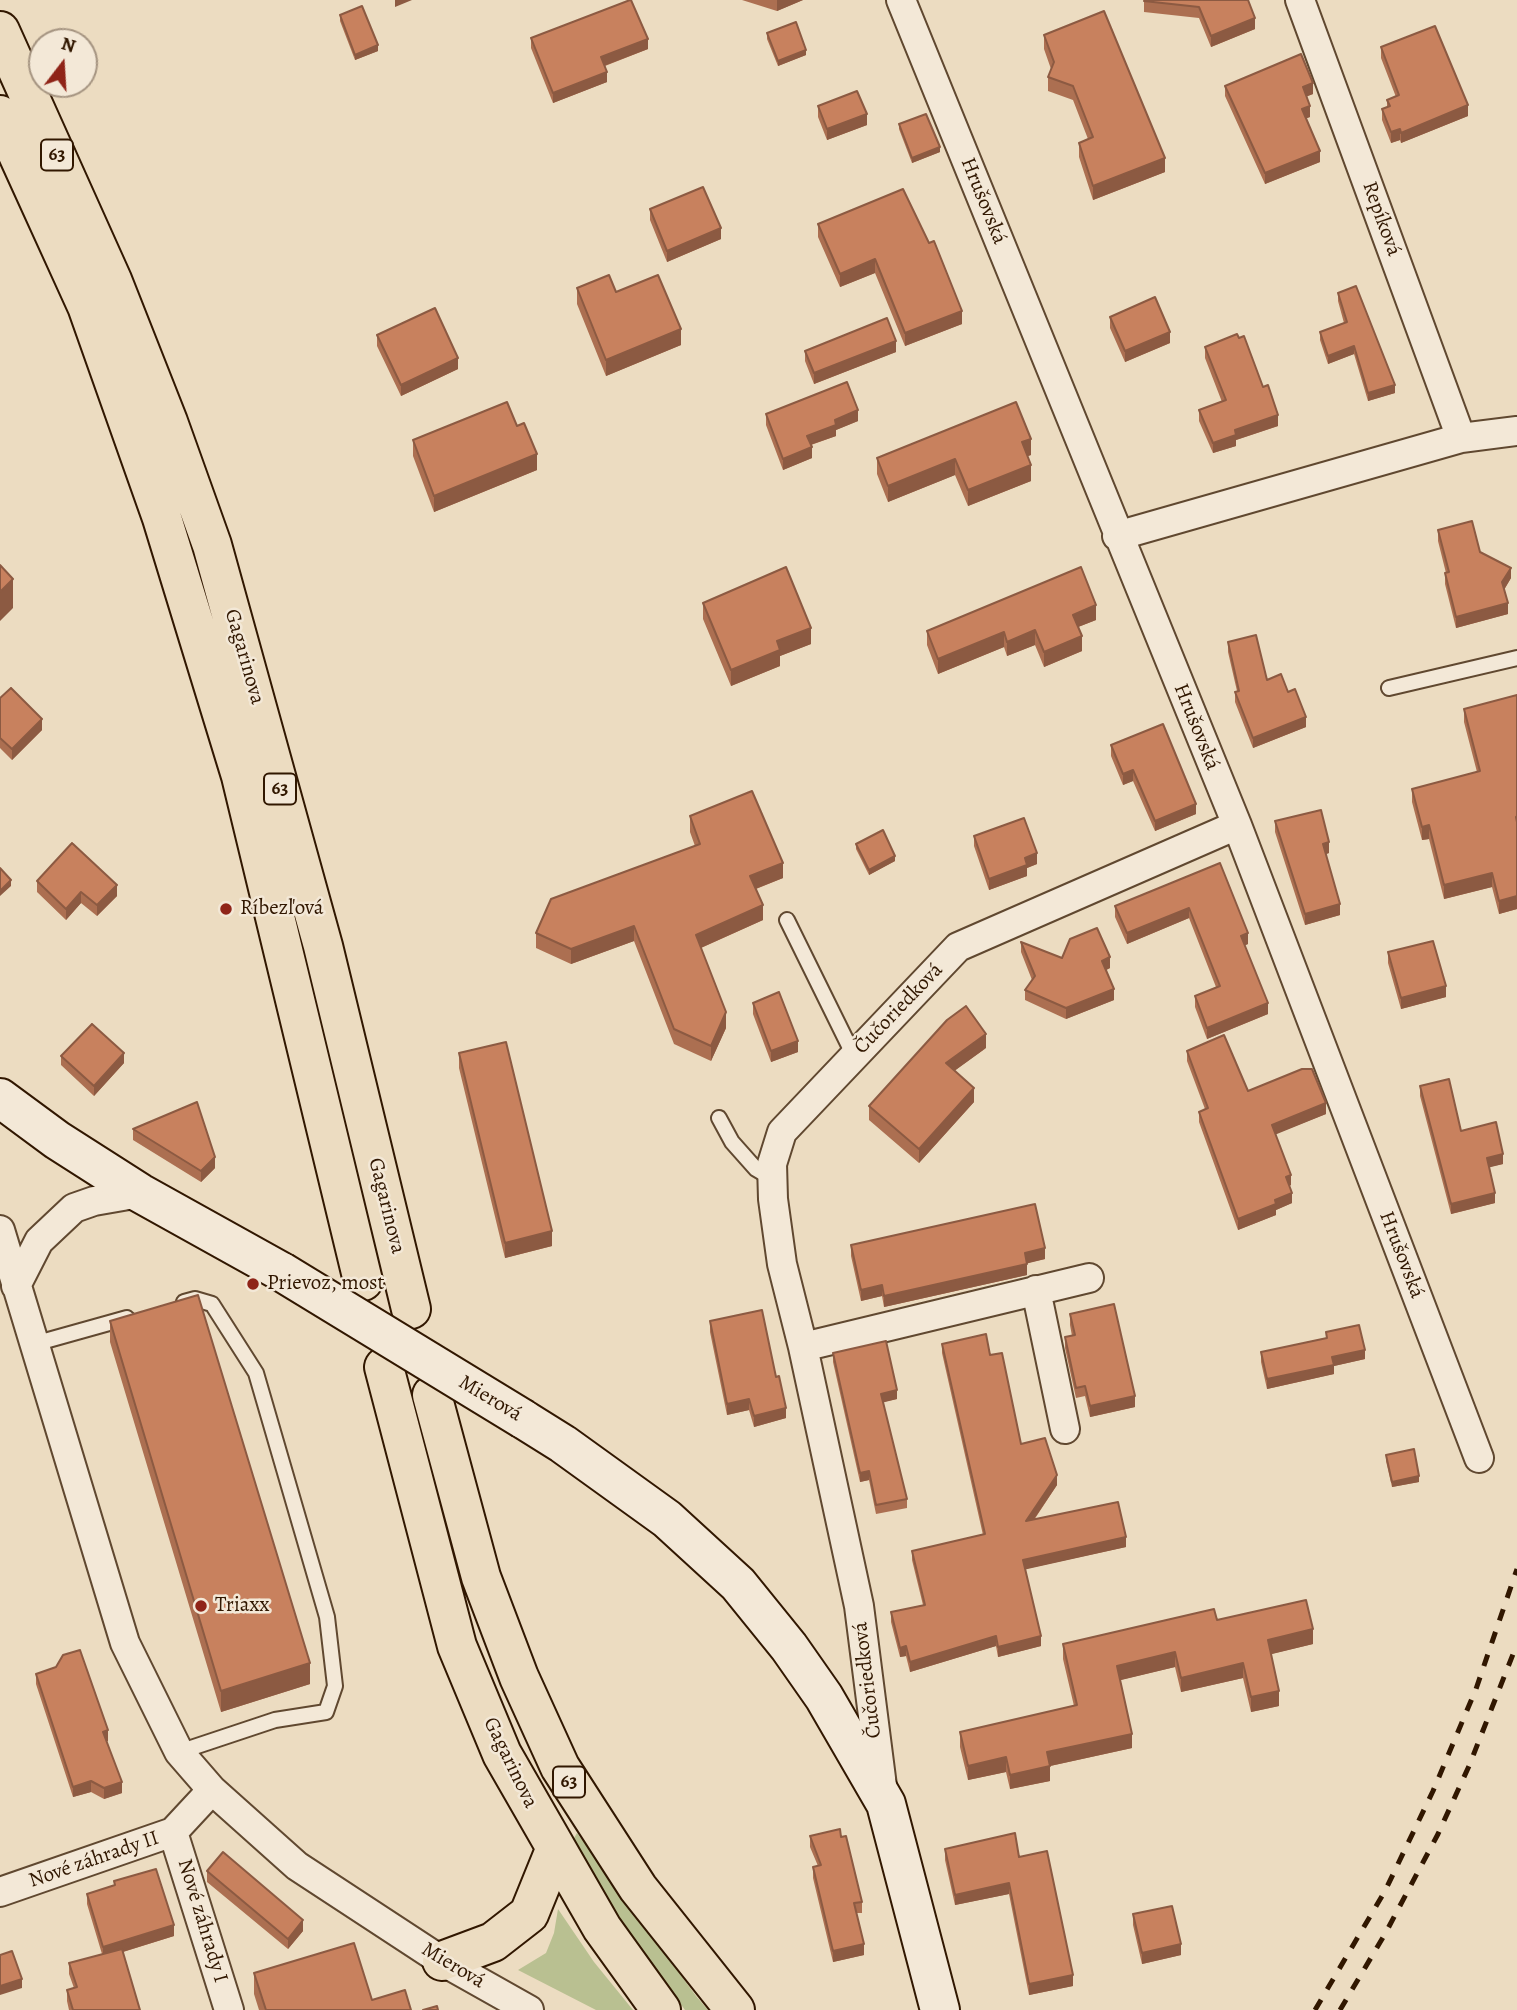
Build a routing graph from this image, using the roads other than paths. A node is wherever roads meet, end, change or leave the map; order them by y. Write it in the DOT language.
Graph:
graph roads {
  1 [pos="901,0"];
  2 [pos="1300,0"];
  3 [pos="0,31"];
  4 [pos="0,116"];
  5 [pos="1517,431"];
  6 [pos="1461,438"];
  7 [pos="1118,536"];
  8 [pos="1517,658"];
  9 [pos="1389,688"];
  10 [pos="1237,825"];
  11 [pos="787,920"];
  12 [pos="854,1056"];
  13 [pos="0,1098"];
  14 [pos="719,1118"];
  15 [pos="772,1179"];
  16 [pos="140,1193"];
  17 [pos="0,1230"];
  18 [pos="0,1262"];
  19 [pos="1089,1278"];
  20 [pos="363,1281"];
  21 [pos="16,1286"];
  22 [pos="1036,1290"];
  23 [pos="169,1307"];
  24 [pos="411,1309"];
  25 [pos="143,1314"];
  26 [pos="34,1344"];
  27 [pos="803,1347"];
  28 [pos="384,1367"];
  29 [pos="432,1395"];
  30 [pos="1065,1429"];
  31 [pos="1479,1458"];
  32 [pos="179,1752"];
  33 [pos="212,1790"];
  34 [pos="886,1804"];
  35 [pos="173,1832"];
  36 [pos="555,1850"];
  37 [pos="0,1892"];
  38 [pos="442,1961"];
  39 [pos="229,2010"];
  40 [pos="529,2010"];
  41 [pos="661,2010"];
  42 [pos="734,2010"];
  43 [pos="940,2010"];
  1 -- 7 [label="street, Hrušovská"];
  2 -- 6 [label="street, Repíková"];
  3 -- 24 [label="main road, Gagarinova / 63"];
  4 -- 20 [label="main road, Gagarinova / 63"];
  5 -- 6 [label="street"];
  6 -- 7 [label="street"];
  7 -- 10 [label="street, Hrušovská"];
  8 -- 9 [label="lane"];
  10 -- 12 [label="street, Čučoriedková"];
  10 -- 31 [label="street, Hrušovská"];
  11 -- 12 [label="lane"];
  12 -- 15 [label="street, Čučoriedková"];
  13 -- 16 [label="street, Mierová"];
  14 -- 15 [label="lane"];
  15 -- 27 [label="street, Čučoriedková"];
  16 -- 21 [label="street"];
  16 -- 34 [label="street, Mierová, bridge"];
  17 -- 21 [label="street, Mierová"];
  18 -- 21 [label="street, Mierová"];
  19 -- 22 [label="street"];
  21 -- 26 [label="street, Mierová"];
  22 -- 27 [label="street"];
  22 -- 30 [label="street"];
  23 -- 32 [label="lane"];
  25 -- 26 [label="lane"];
  26 -- 32 [label="street, Mierová"];
  27 -- 34 [label="street, Čučoriedková"];
  28 -- 36 [label="main road, Gagarinova / 63"];
  29 -- 42 [label="main road, Gagarinova / 63"];
  32 -- 33 [label="street, Mierová"];
  33 -- 35 [label="street, Nové záhrady II"];
  33 -- 38 [label="street, Mierová"];
  34 -- 43 [label="street, Čučoriedková"];
  35 -- 37 [label="street, Nové záhrady II"];
  35 -- 39 [label="street, Nové záhrady I"];
  36 -- 38 [label="main road"];
  36 -- 41 [label="main road, Gagarinova / 63"];
  38 -- 40 [label="street, Mierová"];
}
